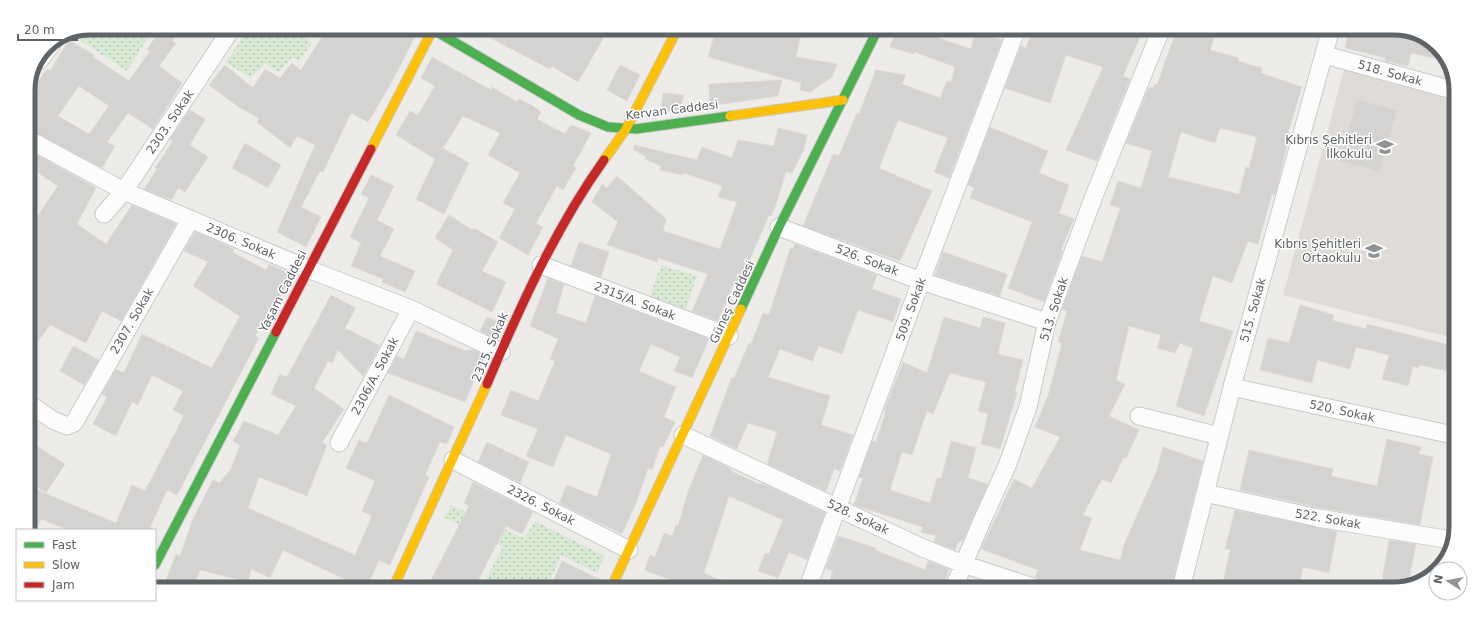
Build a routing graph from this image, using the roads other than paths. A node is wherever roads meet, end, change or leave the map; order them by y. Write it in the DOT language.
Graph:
graph roads {
  1 [pos="227,35"];
  2 [pos="430,35"];
  3 [pos="443,35"];
  4 [pos="674,35"];
  5 [pos="875,35"];
  6 [pos="1014,35"];
  7 [pos="1159,35"];
  8 [pos="1329,35"];
  9 [pos="1325,55"];
  10 [pos="1449,89"];
  11 [pos="842,100"];
  12 [pos="626,129"];
  13 [pos="35,143"];
  14 [pos="124,190"];
  15 [pos="104,214"];
  16 [pos="190,220"];
  17 [pos="779,227"];
  18 [pos="541,265"];
  19 [pos="308,269"];
  20 [pos="920,280"];
  21 [pos="411,309"];
  22 [pos="1047,322"];
  23 [pos="729,336"];
  24 [pos="501,352"];
  25 [pos="1232,387"];
  26 [pos="35,408"];
  27 [pos="1139,416"];
  28 [pos="1449,434"];
  29 [pos="684,435"];
  30 [pos="1219,436"];
  31 [pos="338,443"];
  32 [pos="453,460"];
  33 [pos="1205,492"];
  34 [pos="838,508"];
  35 [pos="1448,539"];
  36 [pos="629,550"];
  37 [pos="156,563"];
  38 [pos="963,564"];
  39 [pos="396,582"];
  40 [pos="614,582"];
  41 [pos="810,582"];
  42 [pos="956,582"];
  43 [pos="1018,582"];
  44 [pos="1182,582"];
  1 -- 14 [label="street, 2303. Sokak"];
  2 -- 19 [label="street, Yaşam Caddesi"];
  3 -- 12 [label="street, Kervan Caddesi"];
  4 -- 12 [label="street, 2315. Sokak"];
  5 -- 11 [label="street, Güneş Caddesi"];
  6 -- 20 [label="street, 509. Sokak"];
  7 -- 22 [label="street, 513. Sokak"];
  8 -- 9 [label="street, 515. Sokak"];
  9 -- 10 [label="street, 518. Sokak"];
  9 -- 25 [label="street, 515. Sokak"];
  11 -- 12 [label="street, Kervan Caddesi"];
  11 -- 17 [label="street, Güneş Caddesi"];
  12 -- 18 [label="street, 2315. Sokak"];
  13 -- 14 [label="street, 2306. Sokak"];
  14 -- 15 [label="street, 2303. Sokak"];
  14 -- 16 [label="street, 2306. Sokak"];
  16 -- 19 [label="street, 2306. Sokak"];
  16 -- 26 [label="street, 2307. Sokak"];
  17 -- 20 [label="street, 526. Sokak"];
  17 -- 23 [label="street, Güneş Caddesi"];
  18 -- 23 [label="street, 2315/A. Sokak"];
  18 -- 24 [label="street, 2315. Sokak"];
  19 -- 21 [label="street, 2306. Sokak"];
  19 -- 37 [label="street, Yaşam Caddesi"];
  20 -- 22 [label="street, 526. Sokak"];
  20 -- 34 [label="street, 509. Sokak"];
  21 -- 24 [label="street, 2306. Sokak"];
  21 -- 31 [label="street, 2306/A. Sokak"];
  22 -- 38 [label="street, 513. Sokak"];
  23 -- 29 [label="street, Güneş Caddesi"];
  24 -- 32 [label="street, 2315. Sokak"];
  25 -- 28 [label="street, 520. Sokak"];
  25 -- 30 [label="street, 515. Sokak"];
  27 -- 30 [label="street"];
  29 -- 34 [label="street, 528. Sokak"];
  29 -- 36 [label="street, Güneş Caddesi"];
  30 -- 33 [label="street, 515. Sokak"];
  32 -- 36 [label="street, 2326. Sokak"];
  32 -- 39 [label="street, 2315. Sokak"];
  33 -- 35 [label="street, 522. Sokak"];
  33 -- 44 [label="street, 515. Sokak"];
  34 -- 38 [label="street, 528. Sokak"];
  34 -- 41 [label="street, 509. Sokak"];
  36 -- 40 [label="street, Güneş Caddesi"];
  38 -- 42 [label="street, 513. Sokak"];
  38 -- 43 [label="street, 528. Sokak"];
}
